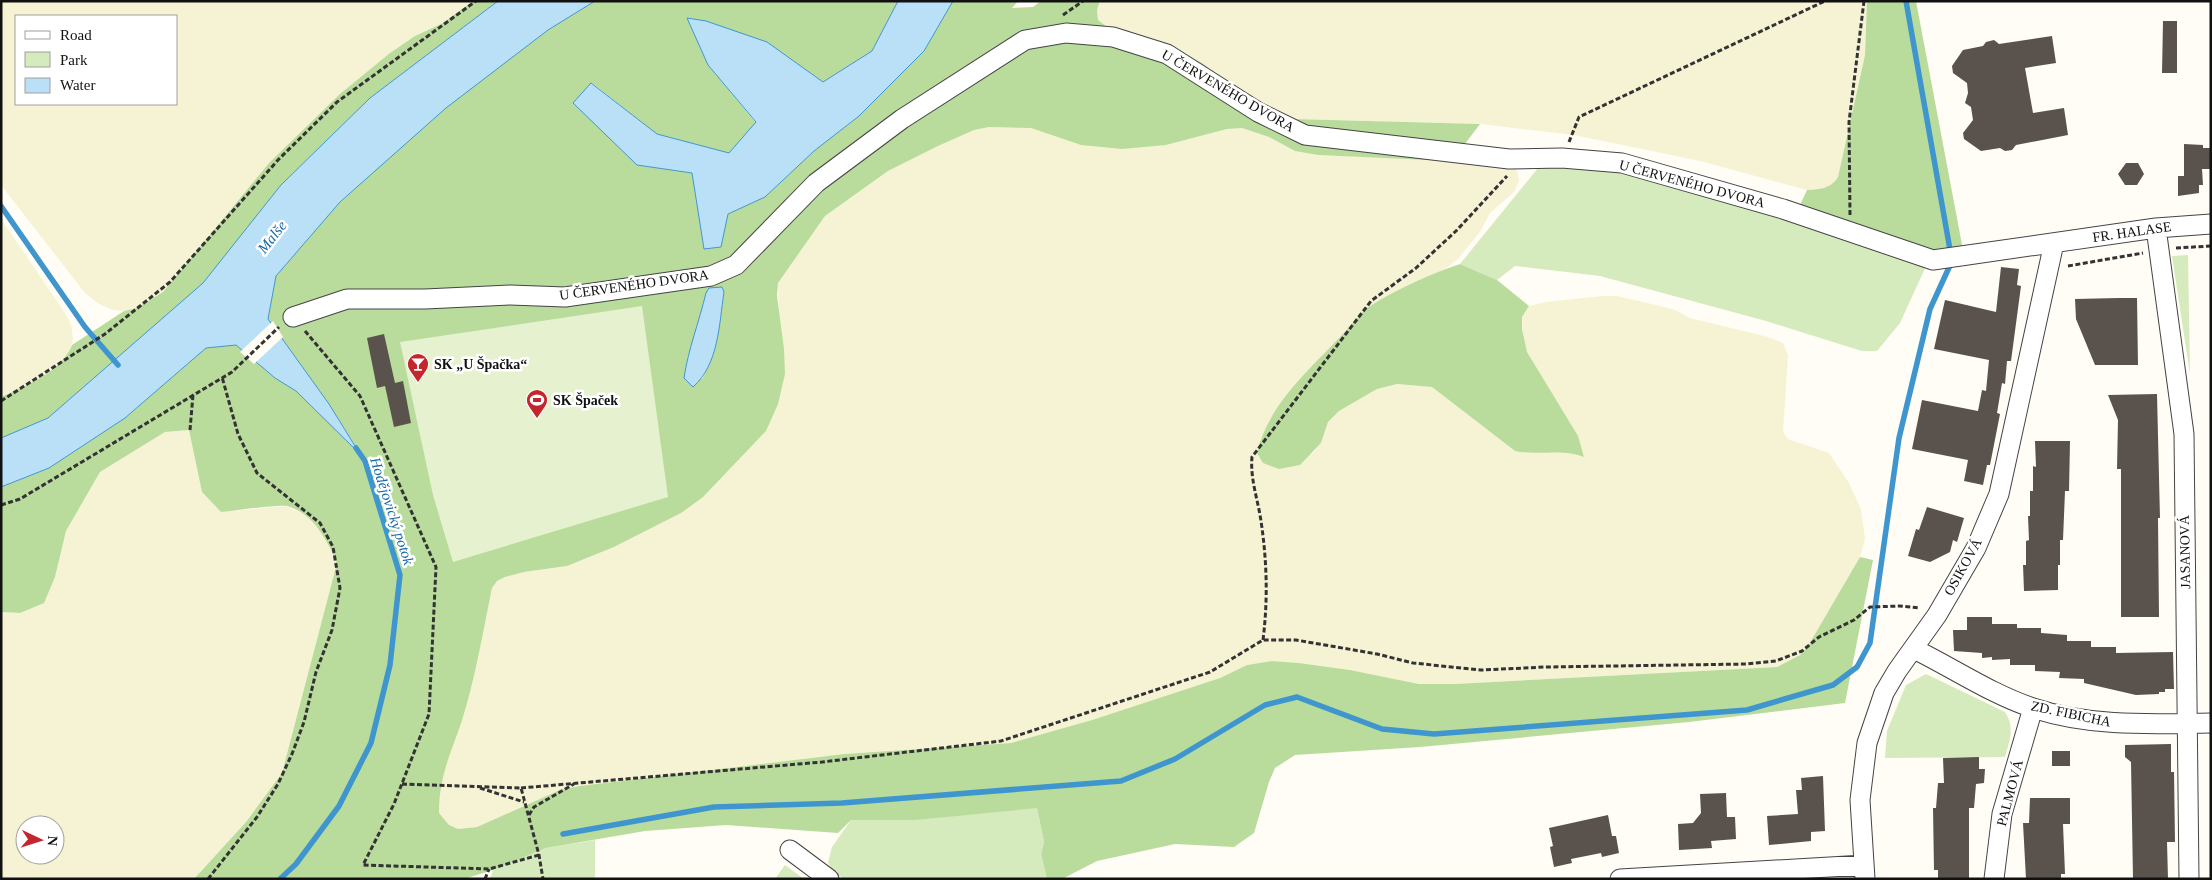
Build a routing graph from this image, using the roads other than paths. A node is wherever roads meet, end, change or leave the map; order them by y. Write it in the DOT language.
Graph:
graph roads {
  1 [pos="2211,224"];
  2 [pos="2156,228"];
  3 [pos="2054,243"];
  4 [pos="288,321"];
  5 [pos="1914,649"];
  6 [pos="2033,708"];
  7 [pos="2211,723"];
  8 [pos="2187,724"];
  9 [pos="790,850"];
  10 [pos="1864,872"];
  11 [pos="1656,877"];
  12 [pos="829,879"];
  13 [pos="1620,879"];
  14 [pos="1994,879"];
  15 [pos="2189,879"];
  1 -- 2 [label="street, FR. HALASE"];
  2 -- 3 [label="street, FR. HALASE"];
  2 -- 8 [label="street, JASANOVÁ"];
  3 -- 4 [label="street, U ČERVENÉHO DVORA"];
  3 -- 5 [label="street, OSIKOVÁ"];
  5 -- 6 [label="street, ZD. FIBICHA"];
  5 -- 10 [label="street, OSIKOVÁ"];
  6 -- 8 [label="street, ZD. FIBICHA"];
  6 -- 14 [label="street, PALMOVÁ"];
  7 -- 8 [label="street, ZD. FIBICHA"];
  8 -- 15 [label="street, JASANOVÁ"];
  9 -- 12 [label="street"];
  10 -- 11 [label="street"];
  11 -- 13 [label="street"];
}
